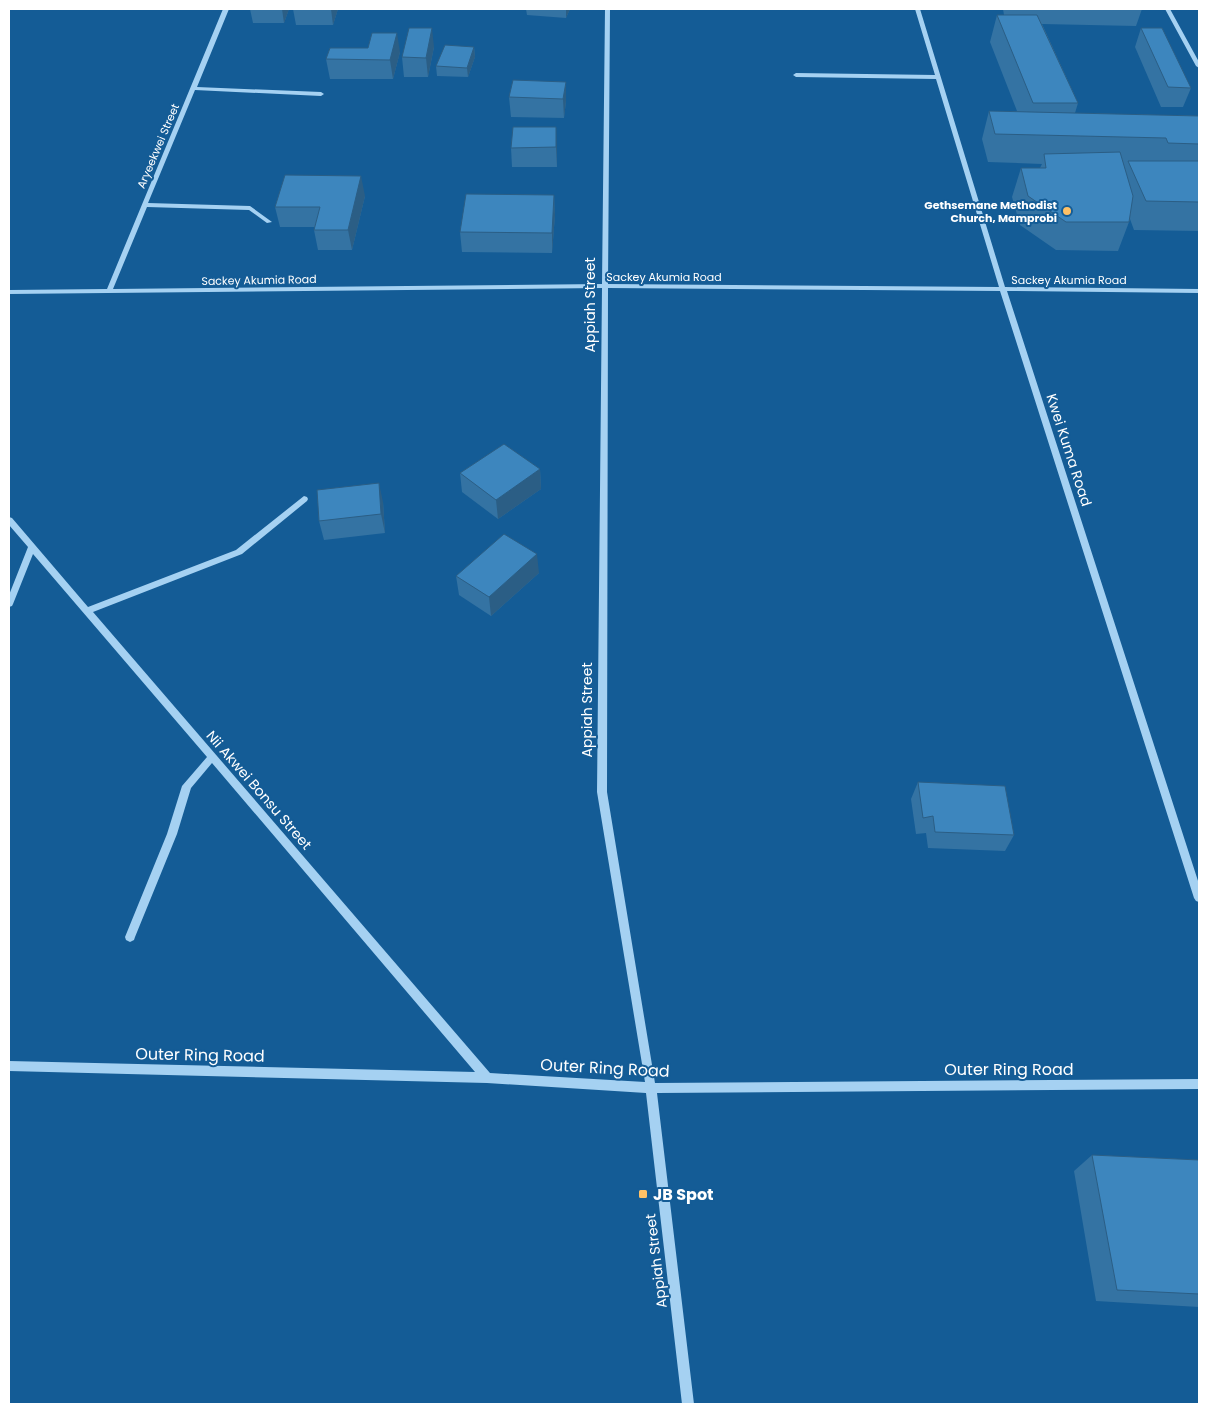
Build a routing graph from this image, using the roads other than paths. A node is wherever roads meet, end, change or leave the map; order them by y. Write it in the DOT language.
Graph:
graph roads {
  1 [pos="226,9"];
  2 [pos="607,9"];
  3 [pos="918,9"];
  4 [pos="1167,9"];
  5 [pos="1199,66"];
  6 [pos="796,74"];
  7 [pos="938,76"];
  8 [pos="193,88"];
  9 [pos="321,94"];
  10 [pos="144,205"];
  11 [pos="269,222"];
  12 [pos="605,286"];
  13 [pos="1003,290"];
  14 [pos="109,291"];
  15 [pos="1199,291"];
  16 [pos="9,292"];
  17 [pos="304,499"];
  18 [pos="9,520"];
  19 [pos="32,547"];
  20 [pos="9,604"];
  21 [pos="87,611"];
  22 [pos="212,757"];
  23 [pos="1199,898"];
  24 [pos="130,937"];
  25 [pos="9,1066"];
  26 [pos="487,1078"];
  27 [pos="1199,1084"];
  28 [pos="651,1088"];
  29 [pos="688,1404"];
  1 -- 8 [label="street, Aryeekwei Street"];
  2 -- 12 [label="street, Appiah Street"];
  3 -- 7 [label="street, Kwei Kuma Road"];
  4 -- 5 [label="street"];
  6 -- 7 [label="street"];
  7 -- 13 [label="street, Kwei Kuma Road"];
  8 -- 9 [label="street"];
  8 -- 10 [label="street, Aryeekwei Street"];
  10 -- 11 [label="street"];
  10 -- 14 [label="street, Aryeekwei Street"];
  12 -- 13 [label="street, Sackey Akumia Road"];
  12 -- 14 [label="street, Sackey Akumia Road"];
  12 -- 28 [label="street, Appiah Street"];
  13 -- 15 [label="street, Sackey Akumia Road"];
  13 -- 23 [label="street, Kwei Kuma Road"];
  14 -- 16 [label="street, Sackey Akumia Road"];
  17 -- 21 [label="street"];
  18 -- 19 [label="street, Nii Akwei Bonsu Street"];
  19 -- 20 [label="street"];
  19 -- 21 [label="street, Nii Akwei Bonsu Street"];
  21 -- 22 [label="street, Nii Akwei Bonsu Street"];
  22 -- 24 [label="street"];
  22 -- 26 [label="street, Nii Akwei Bonsu Street"];
  25 -- 26 [label="street, Outer Ring Road"];
  26 -- 28 [label="street, Outer Ring Road"];
  27 -- 28 [label="street, Outer Ring Road"];
  28 -- 29 [label="street, Appiah Street"];
}
